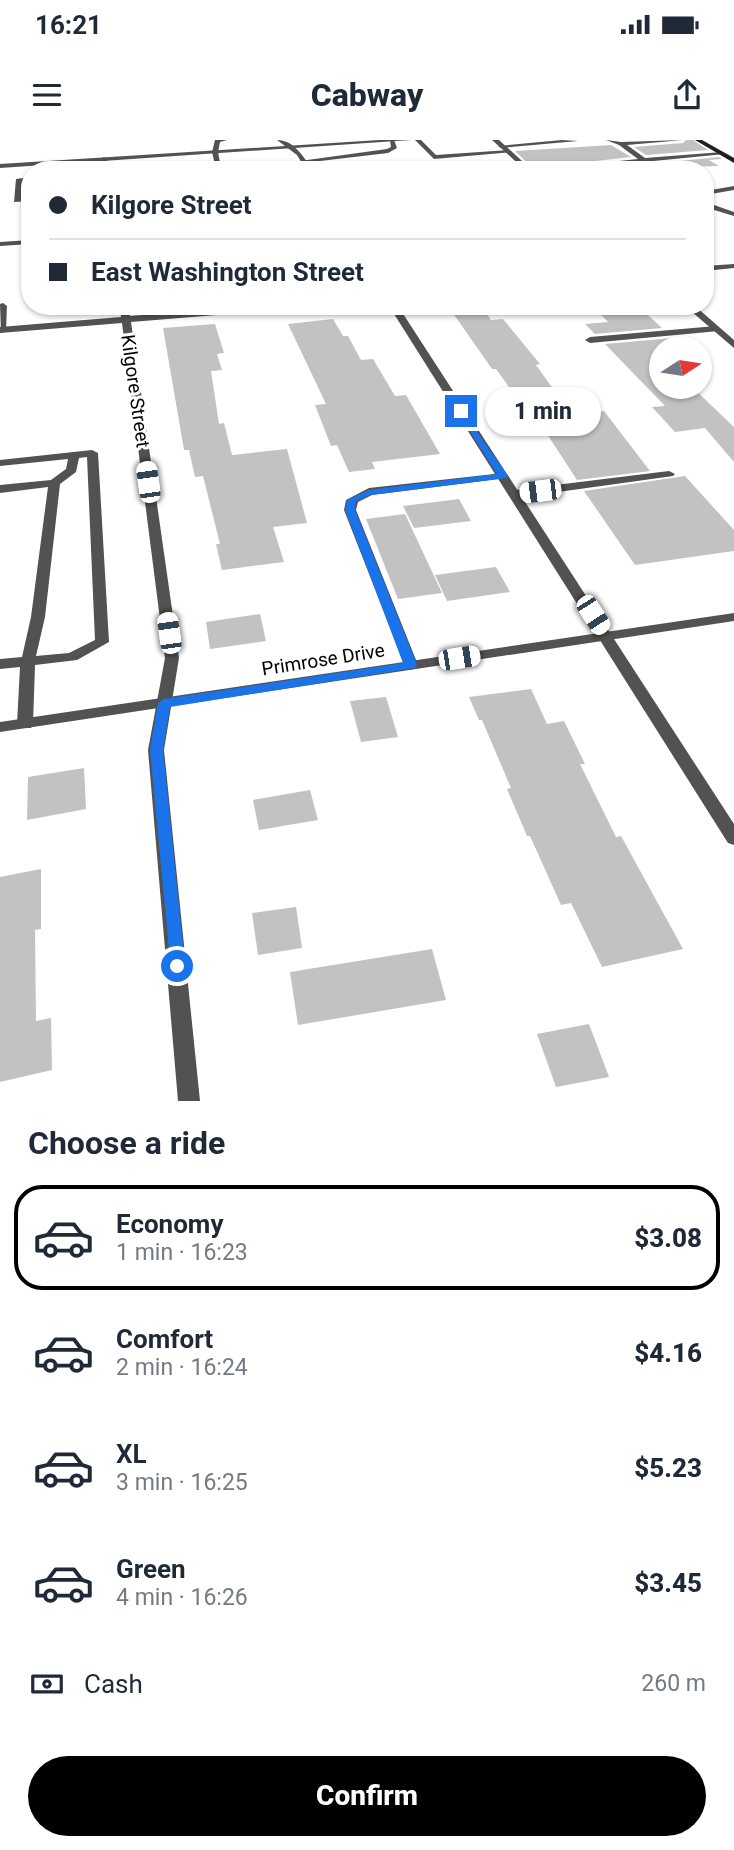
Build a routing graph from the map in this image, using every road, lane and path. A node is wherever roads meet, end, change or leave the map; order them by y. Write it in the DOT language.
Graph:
graph roads {
  1 [pos="224,140"];
  2 [pos="279,140"];
  3 [pos="408,140"];
  4 [pos="418,140"];
  5 [pos="495,140"];
  6 [pos="609,140"];
  7 [pos="663,140"];
  8 [pos="673,140"];
  9 [pos="680,140"];
  10 [pos="698,140"];
  11 [pos="375,141"];
  12 [pos="392,141"];
  13 [pos="575,141"];
  14 [pos="621,144"];
  15 [pos="501,146"];
  16 [pos="289,147"];
  17 [pos="215,152"];
  18 [pos="509,152"];
  19 [pos="722,154"];
  20 [pos="104,159"];
  21 [pos="645,160"];
  22 [pos="74,161"];
  23 [pos="217,161"];
  24 [pos="303,161"];
  25 [pos="519,161"];
  26 [pos="634,161"];
  27 [pos="734,161"];
  28 [pos="21,165"];
  29 [pos="0,166"];
  30 [pos="21,179"];
  31 [pos="734,188"];
  32 [pos="714,191"];
  33 [pos="21,200"];
  34 [pos="714,207"];
  35 [pos="734,214"];
  36 [pos="21,243"];
  37 [pos="0,244"];
  38 [pos="734,266"];
  39 [pos="714,268"];
  40 [pos="3,306"];
  41 [pos="110,315"];
  42 [pos="125,315"];
  43 [pos="399,315"];
  44 [pos="700,315"];
  45 [pos="716,329"];
  46 [pos="0,330"];
  47 [pos="590,340"];
  48 [pos="734,345"];
  49 [pos="74,455"];
  50 [pos="0,463"];
  51 [pos="669,474"];
  52 [pos="503,476"];
  53 [pos="54,483"];
  54 [pos="0,489"];
  55 [pos="514,494"];
  56 [pos="734,617"];
  57 [pos="606,636"];
  58 [pos="28,661"];
  59 [pos="0,664"];
  60 [pos="411,665"];
  61 [pos="164,703"];
  62 [pos="25,724"];
  63 [pos="0,727"];
  64 [pos="734,838"];
  65 [pos="189,1101"];
  1 -- 17 [label="street"];
  2 -- 16 [label="street"];
  3 -- 12 [label="street"];
  4 -- 18 [label="street"];
  5 -- 15 [label="street"];
  6 -- 14 [label="street"];
  7 -- 8 [label="street"];
  7 -- 14 [label="street"];
  8 -- 9 [label="street"];
  10 -- 19 [label="main road"];
  11 -- 12 [label="street"];
  11 -- 16 [label="street"];
  12 -- 24 [label="street"];
  13 -- 15 [label="street"];
  14 -- 21 [label="street"];
  15 -- 18 [label="street"];
  16 -- 17 [label="street"];
  16 -- 24 [label="street"];
  17 -- 20 [label="street"];
  17 -- 23 [label="street"];
  18 -- 25 [label="street"];
  19 -- 21 [label="street"];
  19 -- 27 [label="main road"];
  20 -- 22 [label="street"];
  21 -- 26 [label="street"];
  28 -- 29 [label="street"];
  30 -- 33 [label="street"];
  31 -- 32 [label="street"];
  34 -- 35 [label="street"];
  36 -- 37 [label="street"];
  38 -- 39 [label="street"];
  40 -- 46 [label="street"];
  41 -- 46 [label="street"];
  42 -- 61 [label="street, Kilgore Street"];
  43 -- 52 [label="street"];
  44 -- 45 [label="street"];
  45 -- 47 [label="street"];
  45 -- 48 [label="street"];
  49 -- 50 [label="street"];
  49 -- 53 [label="street"];
  49 -- 58 [label="street"];
  51 -- 55 [label="street"];
  52 -- 55 [label="street"];
  52 -- 60 [label="street"];
  53 -- 54 [label="street"];
  53 -- 58 [label="street"];
  55 -- 57 [label="street"];
  56 -- 57 [label="street, Primrose Drive"];
  57 -- 60 [label="street, Primrose Drive"];
  57 -- 64 [label="street"];
  58 -- 59 [label="street"];
  58 -- 62 [label="street"];
  60 -- 61 [label="street, Primrose Drive"];
  61 -- 62 [label="street, Primrose Drive"];
  61 -- 65 [label="street, Kilgore Street"];
  62 -- 63 [label="street, Primrose Drive"];
}
